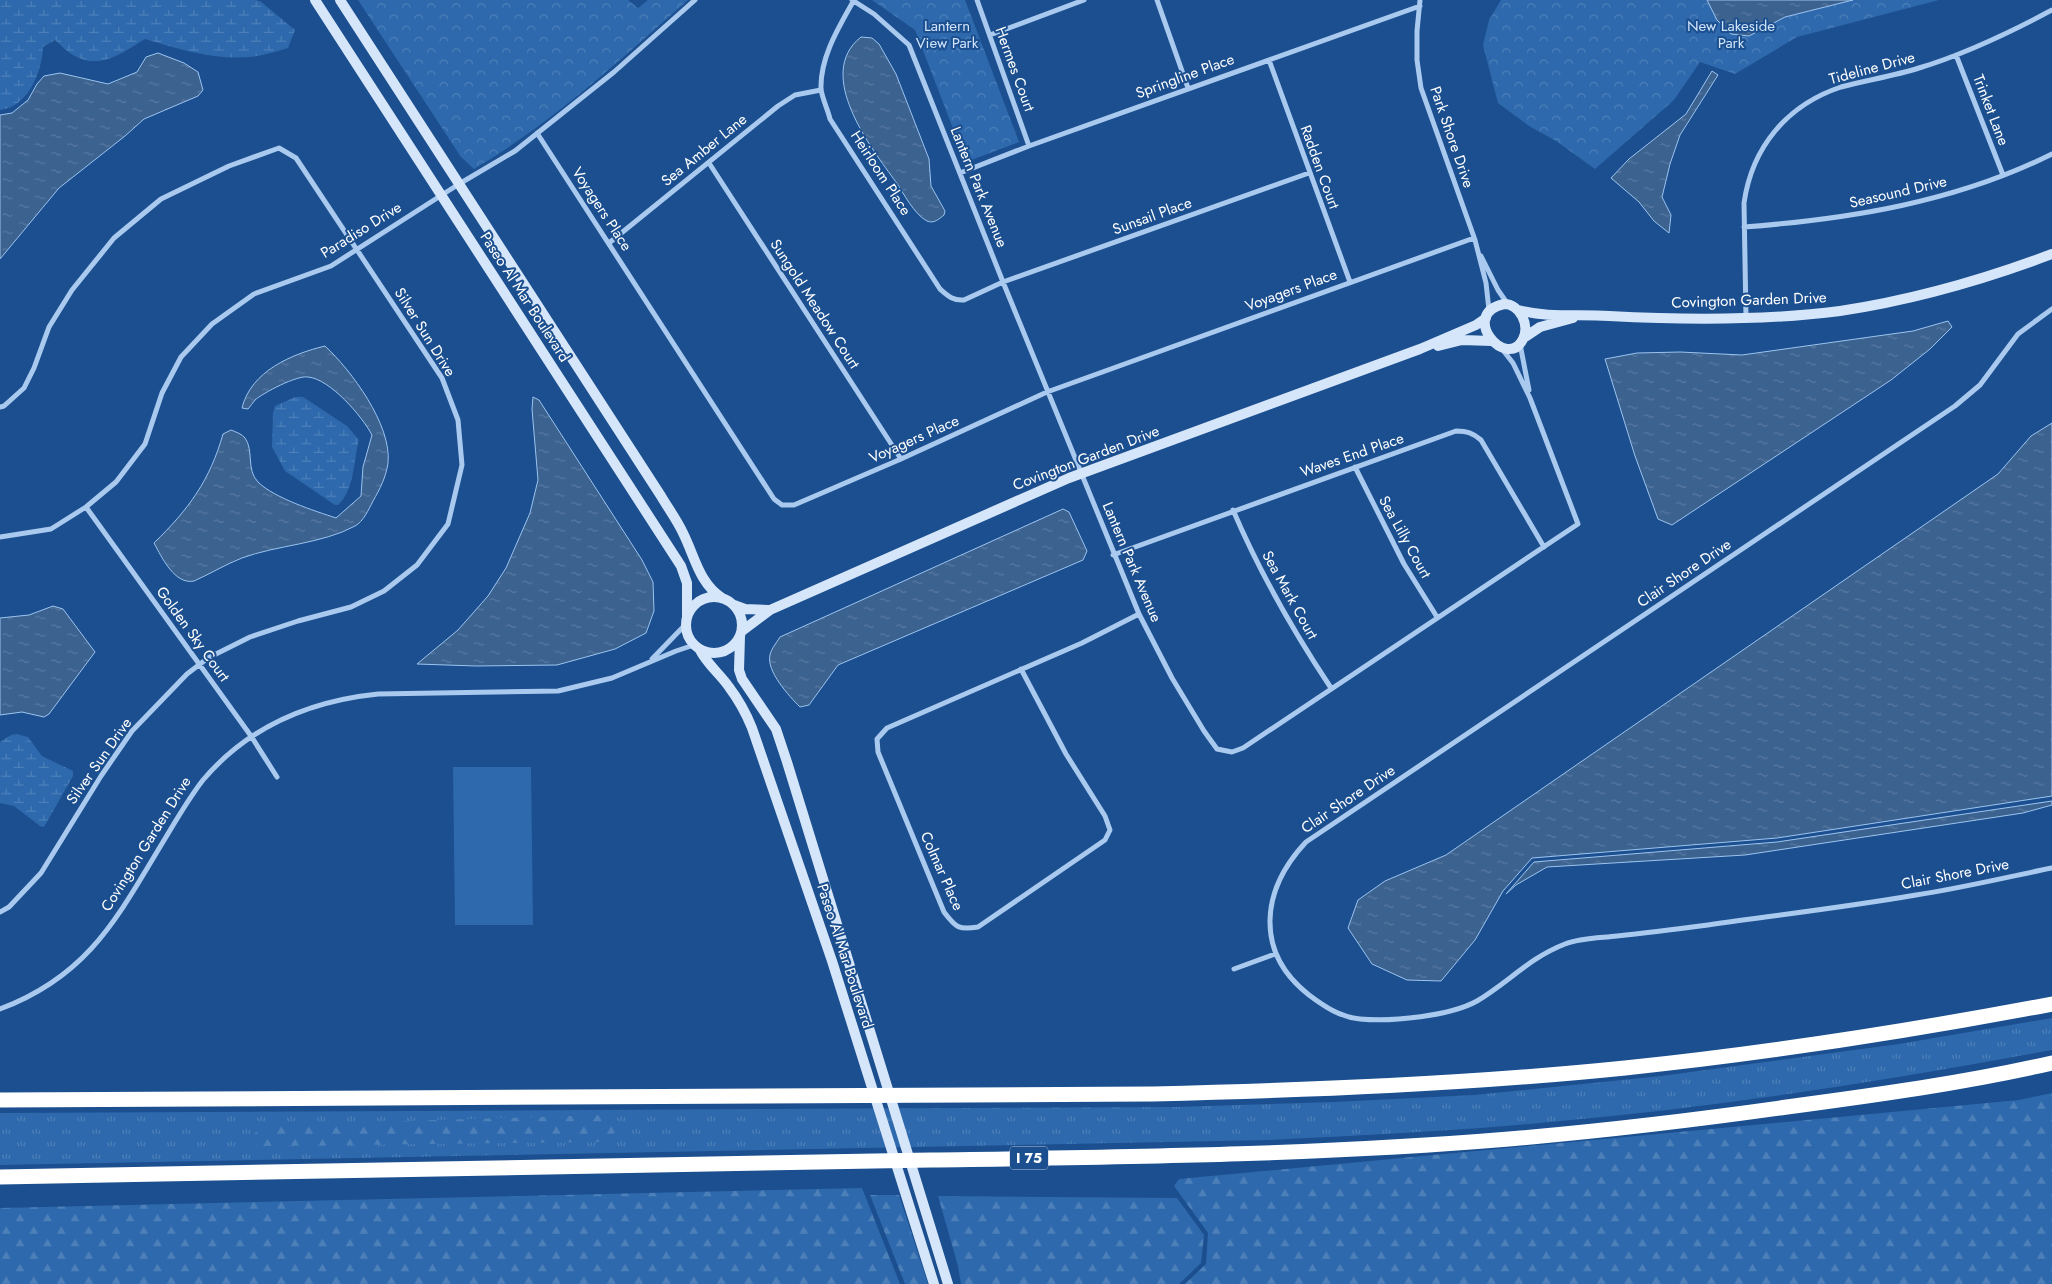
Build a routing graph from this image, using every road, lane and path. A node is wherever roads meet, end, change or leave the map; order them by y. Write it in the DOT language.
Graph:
graph roads {
  1 [pos="315,0"];
  2 [pos="340,0"];
  3 [pos="695,0"];
  4 [pos="853,0"];
  5 [pos="977,0"];
  6 [pos="1084,0"];
  7 [pos="1157,0"];
  8 [pos="1420,3"];
  9 [pos="2052,10"];
  10 [pos="990,35"];
  11 [pos="1956,55"];
  12 [pos="1269,60"];
  13 [pos="1188,88"];
  14 [pos="821,90"];
  15 [pos="537,133"];
  16 [pos="1029,146"];
  17 [pos="2052,154"];
  18 [pos="709,162"];
  19 [pos="960,173"];
  20 [pos="1308,173"];
  21 [pos="2003,175"];
  22 [pos="459,184"];
  23 [pos="442,194"];
  24 [pos="1744,227"];
  25 [pos="1474,238"];
  26 [pos="609,243"];
  27 [pos="356,249"];
  28 [pos="1477,249"];
  29 [pos="2052,254"];
  30 [pos="1003,282"];
  31 [pos="1350,282"];
  32 [pos="1508,304"];
  33 [pos="2052,309"];
  34 [pos="1518,310"];
  35 [pos="1588,314"];
  36 [pos="1487,315"];
  37 [pos="1746,318"];
  38 [pos="1522,340"];
  39 [pos="1492,341"];
  40 [pos="1502,348"];
  41 [pos="1420,349"];
  42 [pos="1047,392"];
  43 [pos="1530,398"];
  44 [pos="0,407"];
  45 [pos="901,459"];
  46 [pos="1355,467"];
  47 [pos="1081,474"];
  48 [pos="86,507"];
  49 [pos="1233,510"];
  50 [pos="0,537"];
  51 [pos="1544,546"];
  52 [pos="1114,555"];
  53 [pos="722,598"];
  54 [pos="734,606"];
  55 [pos="770,610"];
  56 [pos="1139,614"];
  57 [pos="1437,617"];
  58 [pos="686,621"];
  59 [pos="741,633"];
  60 [pos="697,647"];
  61 [pos="648,662"];
  62 [pos="199,665"];
  63 [pos="1021,669"];
  64 [pos="1331,688"];
  65 [pos="251,736"];
  66 [pos="277,777"];
  67 [pos="2052,868"];
  68 [pos="0,912"];
  69 [pos="1274,954"];
  70 [pos="1234,969"];
  71 [pos="2052,1004"];
  72 [pos="0,1009"];
  73 [pos="2052,1063"];
  74 [pos="0,1100"];
  75 [pos="0,1177"];
  76 [pos="947,1280"];
  77 [pos="934,1284"];
  1 -- 23 [label="main road, Paseo Al Mar Boulevard"];
  2 -- 22 [label="main road, Paseo Al Mar Boulevard"];
  3 -- 15 [label="street, Paradiso Drive"];
  4 -- 14 [label="street, Heirloom Place"];
  4 -- 19 [label="street, Lantern Park Avenue"];
  5 -- 10 [label="street, Hermes Court"];
  6 -- 10 [label="street"];
  7 -- 13 [label="street"];
  8 -- 12 [label="street, Springline Place"];
  8 -- 25 [label="street, Park Shore Drive"];
  9 -- 11 [label="street, Tideline Drive"];
  10 -- 16 [label="street, Hermes Court"];
  11 -- 21 [label="street, Trinket Lane"];
  11 -- 24 [label="street, Tideline Drive"];
  12 -- 13 [label="street, Springline Place"];
  12 -- 20 [label="street, Radden Court"];
  13 -- 16 [label="street, Springline Place"];
  14 -- 18 [label="street, Sea Amber Lane"];
  14 -- 30 [label="street, Heirloom Place"];
  15 -- 22 [label="street, Paradiso Drive"];
  15 -- 26 [label="street, Voyagers Place"];
  16 -- 19 [label="street, Springline Place"];
  17 -- 21 [label="street, Seasound Drive"];
  18 -- 26 [label="street, Sea Amber Lane"];
  18 -- 45 [label="street, Sungold Meadow Court"];
  19 -- 30 [label="street, Lantern Park Avenue"];
  20 -- 30 [label="street, Sunsail Place"];
  20 -- 31 [label="street, Radden Court"];
  21 -- 24 [label="street, Seasound Drive"];
  22 -- 23 [label="street, Paradiso Drive"];
  22 -- 53 [label="main road, Paseo Al Mar Boulevard"];
  23 -- 27 [label="street, Paradiso Drive"];
  23 -- 58 [label="main road, Paseo Al Mar Boulevard"];
  24 -- 37 [label="street, Tideline Drive"];
  25 -- 28 [label="street, Park Shore Drive"];
  25 -- 31 [label="street, Voyagers Place"];
  26 -- 45 [label="street, Voyagers Place"];
  27 -- 44 [label="street, Silver Sun Drive"];
  27 -- 48 [label="street, Paradiso Drive"];
  27 -- 62 [label="street, Silver Sun Drive"];
  28 -- 32 [label="street, Park Shore Drive"];
  28 -- 36 [label="street, Park Shore Drive"];
  29 -- 37 [label="main road, Covington Garden Drive"];
  30 -- 42 [label="street, Lantern Park Avenue"];
  31 -- 42 [label="street, Voyagers Place"];
  32 -- 34 [label="main road, Covington Garden Drive"];
  32 -- 36 [label="main road, Covington Garden Drive"];
  33 -- 69 [label="street, Clair Shore Drive"];
  34 -- 35 [label="main road, Covington Garden Drive"];
  34 -- 38 [label="main road"];
  35 -- 37 [label="main road, Covington Garden Drive"];
  35 -- 38 [label="main road, Covington Garden Drive"];
  36 -- 39 [label="main road"];
  36 -- 41 [label="main road, Covington Garden Drive"];
  38 -- 40 [label="main road, Covington Garden Drive"];
  38 -- 43 [label="street"];
  39 -- 40 [label="main road"];
  39 -- 41 [label="main road, Covington Garden Drive"];
  40 -- 43 [label="street"];
  41 -- 47 [label="main road, Covington Garden Drive"];
  42 -- 45 [label="street, Voyagers Place"];
  42 -- 47 [label="street, Lantern Park Avenue"];
  43 -- 51 [label="street, Lantern Park Avenue"];
  46 -- 49 [label="street, Waves End Place"];
  46 -- 51 [label="street, Waves End Place"];
  46 -- 57 [label="street, Sea Lilly Court"];
  47 -- 52 [label="street, Lantern Park Avenue"];
  47 -- 55 [label="main road, Covington Garden Drive"];
  48 -- 50 [label="street, Paradiso Drive"];
  48 -- 62 [label="street, Golden Sky Court"];
  49 -- 52 [label="street, Waves End Place"];
  49 -- 64 [label="street, Sea Mark Court"];
  51 -- 57 [label="street, Lantern Park Avenue"];
  52 -- 56 [label="street, Lantern Park Avenue"];
  53 -- 54 [label="main road"];
  53 -- 58 [label="main road"];
  54 -- 55 [label="main road, Covington Garden Drive"];
  54 -- 59 [label="main road"];
  55 -- 59 [label="main road, Covington Garden Drive"];
  56 -- 63 [label="street, Colmar Place"];
  56 -- 64 [label="street, Lantern Park Avenue"];
  57 -- 64 [label="street, Lantern Park Avenue"];
  58 -- 60 [label="main road"];
  58 -- 61 [label="street, Covington Garden Drive"];
  59 -- 60 [label="main road"];
  59 -- 76 [label="main road, Paseo Al Mar Boulevard"];
  60 -- 61 [label="street, Covington Garden Drive"];
  60 -- 77 [label="main road, Paseo Al Mar Boulevard"];
  61 -- 65 [label="street, Covington Garden Drive"];
  62 -- 65 [label="street, Golden Sky Court"];
  62 -- 68 [label="street, Silver Sun Drive"];
  63 -- 63 [label="street, Colmar Place"];
  65 -- 66 [label="street, Golden Sky Court"];
  65 -- 72 [label="street, Covington Garden Drive"];
  67 -- 69 [label="street, Clair Shore Drive"];
  69 -- 70 [label="street"];
  71 -- 74 [label="highway"];
  73 -- 75 [label="highway, I 75"];
}
